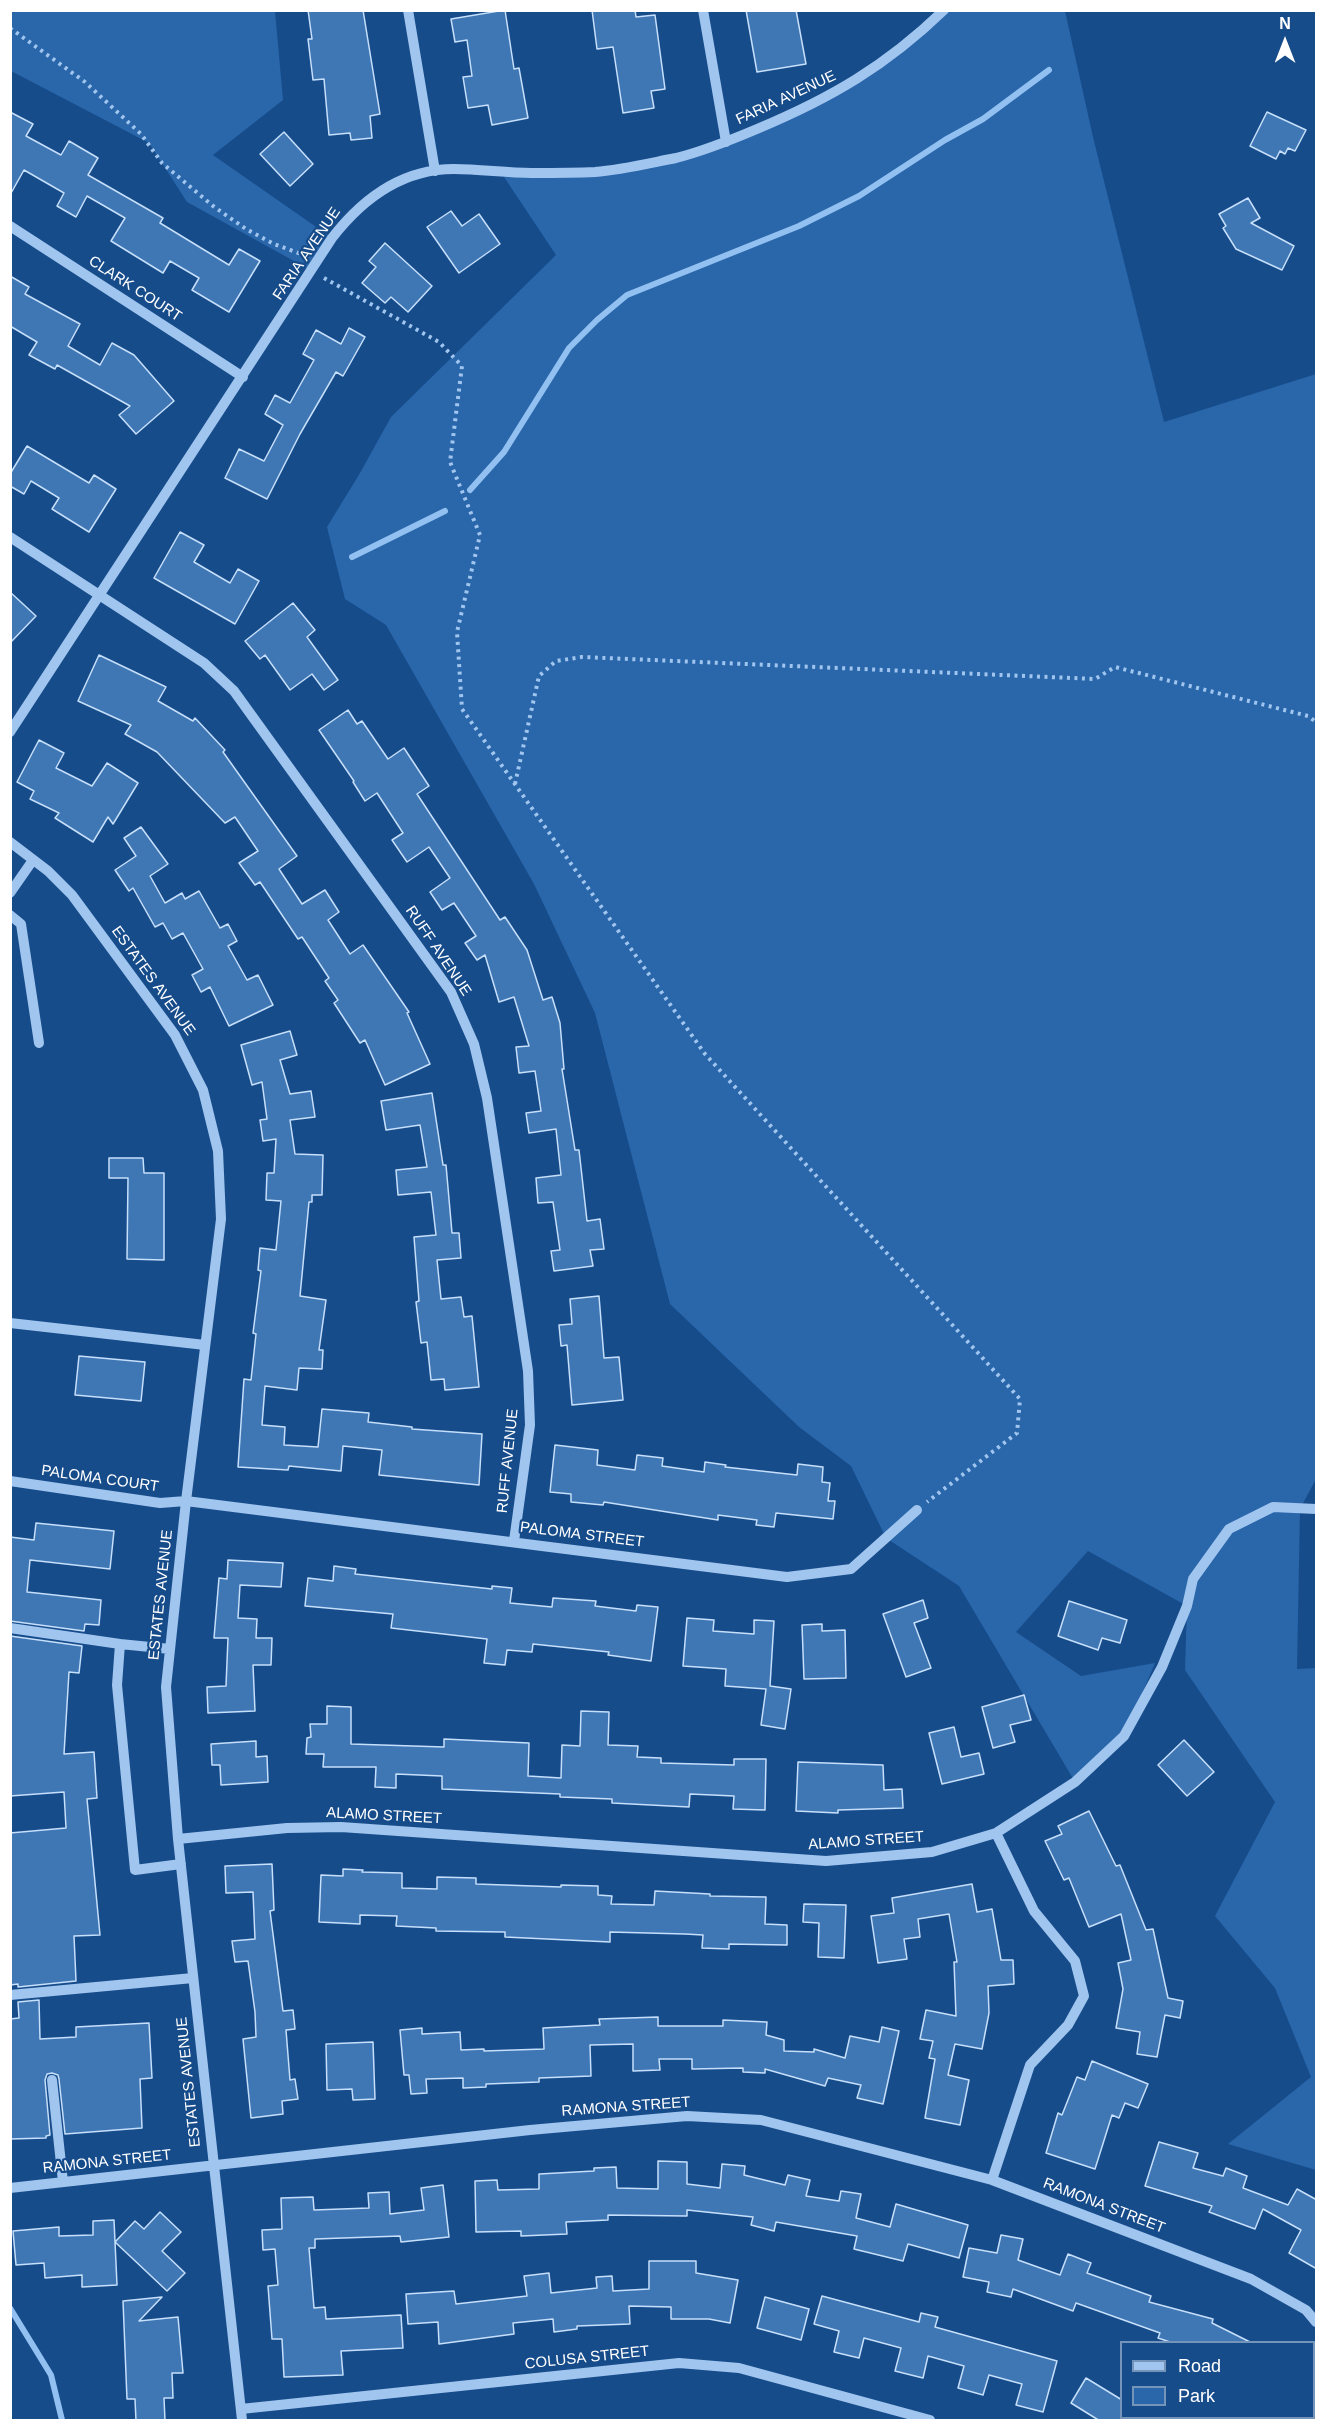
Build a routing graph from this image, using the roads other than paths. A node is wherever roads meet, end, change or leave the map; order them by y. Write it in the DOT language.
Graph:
graph roads {
  1 [pos="408,10"];
  2 [pos="703,10"];
  3 [pos="944,10"];
  4 [pos="726,142"];
  5 [pos="435,171"];
  6 [pos="10,226"];
  7 [pos="243,377"];
  8 [pos="10,537"];
  9 [pos="101,596"];
  10 [pos="10,732"];
  11 [pos="10,842"];
  12 [pos="33,860"];
  13 [pos="10,893"];
  14 [pos="10,915"];
  15 [pos="39,1043"];
  16 [pos="10,1323"];
  17 [pos="205,1345"];
  18 [pos="10,1481"];
  19 [pos="186,1502"];
  20 [pos="1317,1509"];
  21 [pos="917,1510"];
  22 [pos="514,1541"];
  23 [pos="10,1628"];
  24 [pos="120,1644"];
  25 [pos="170,1649"];
  26 [pos="996,1833"];
  27 [pos="178,1839"];
  28 [pos="181,1864"];
  29 [pos="193,1978"];
  30 [pos="10,1995"];
  31 [pos="52,2080"];
  32 [pos="213,2166"];
  33 [pos="992,2180"];
  34 [pos="63,2182"];
  35 [pos="10,2188"];
  36 [pos="1317,2322"];
  37 [pos="241,2409"];
  38 [pos="242,2421"];
  39 [pos="930,2421"];
  1 -- 5 [label="street"];
  2 -- 4 [label="street"];
  3 -- 4 [label="street, FARIA AVENUE"];
  4 -- 5 [label="street, FARIA AVENUE"];
  5 -- 7 [label="street, FARIA AVENUE"];
  6 -- 7 [label="street, CLARK COURT"];
  7 -- 9 [label="street, FARIA AVENUE"];
  8 -- 9 [label="street, RUFF AVENUE"];
  9 -- 10 [label="street, FARIA AVENUE"];
  9 -- 22 [label="street, RUFF AVENUE"];
  11 -- 12 [label="street, ESTATES AVENUE"];
  12 -- 13 [label="street"];
  12 -- 17 [label="street, ESTATES AVENUE"];
  14 -- 15 [label="street"];
  16 -- 17 [label="street"];
  17 -- 19 [label="street, ESTATES AVENUE"];
  18 -- 19 [label="street, PALOMA COURT"];
  19 -- 22 [label="street, PALOMA STREET"];
  19 -- 25 [label="street, ESTATES AVENUE"];
  20 -- 26 [label="street, ALAMO STREET"];
  21 -- 22 [label="street, PALOMA STREET"];
  23 -- 24 [label="street"];
  24 -- 25 [label="street"];
  24 -- 28 [label="street"];
  25 -- 27 [label="street, ESTATES AVENUE"];
  26 -- 27 [label="street, ALAMO STREET"];
  26 -- 33 [label="street"];
  27 -- 28 [label="street, ESTATES AVENUE"];
  28 -- 29 [label="street, ESTATES AVENUE"];
  29 -- 30 [label="street"];
  29 -- 32 [label="street, ESTATES AVENUE"];
  31 -- 34 [label="street"];
  32 -- 33 [label="street, RAMONA STREET"];
  32 -- 34 [label="street, RAMONA STREET"];
  32 -- 37 [label="street, ESTATES AVENUE"];
  33 -- 36 [label="street, RAMONA STREET"];
  34 -- 35 [label="street, RAMONA STREET"];
  37 -- 38 [label="street, ESTATES AVENUE"];
  37 -- 39 [label="street, COLUSA STREET"];
}
